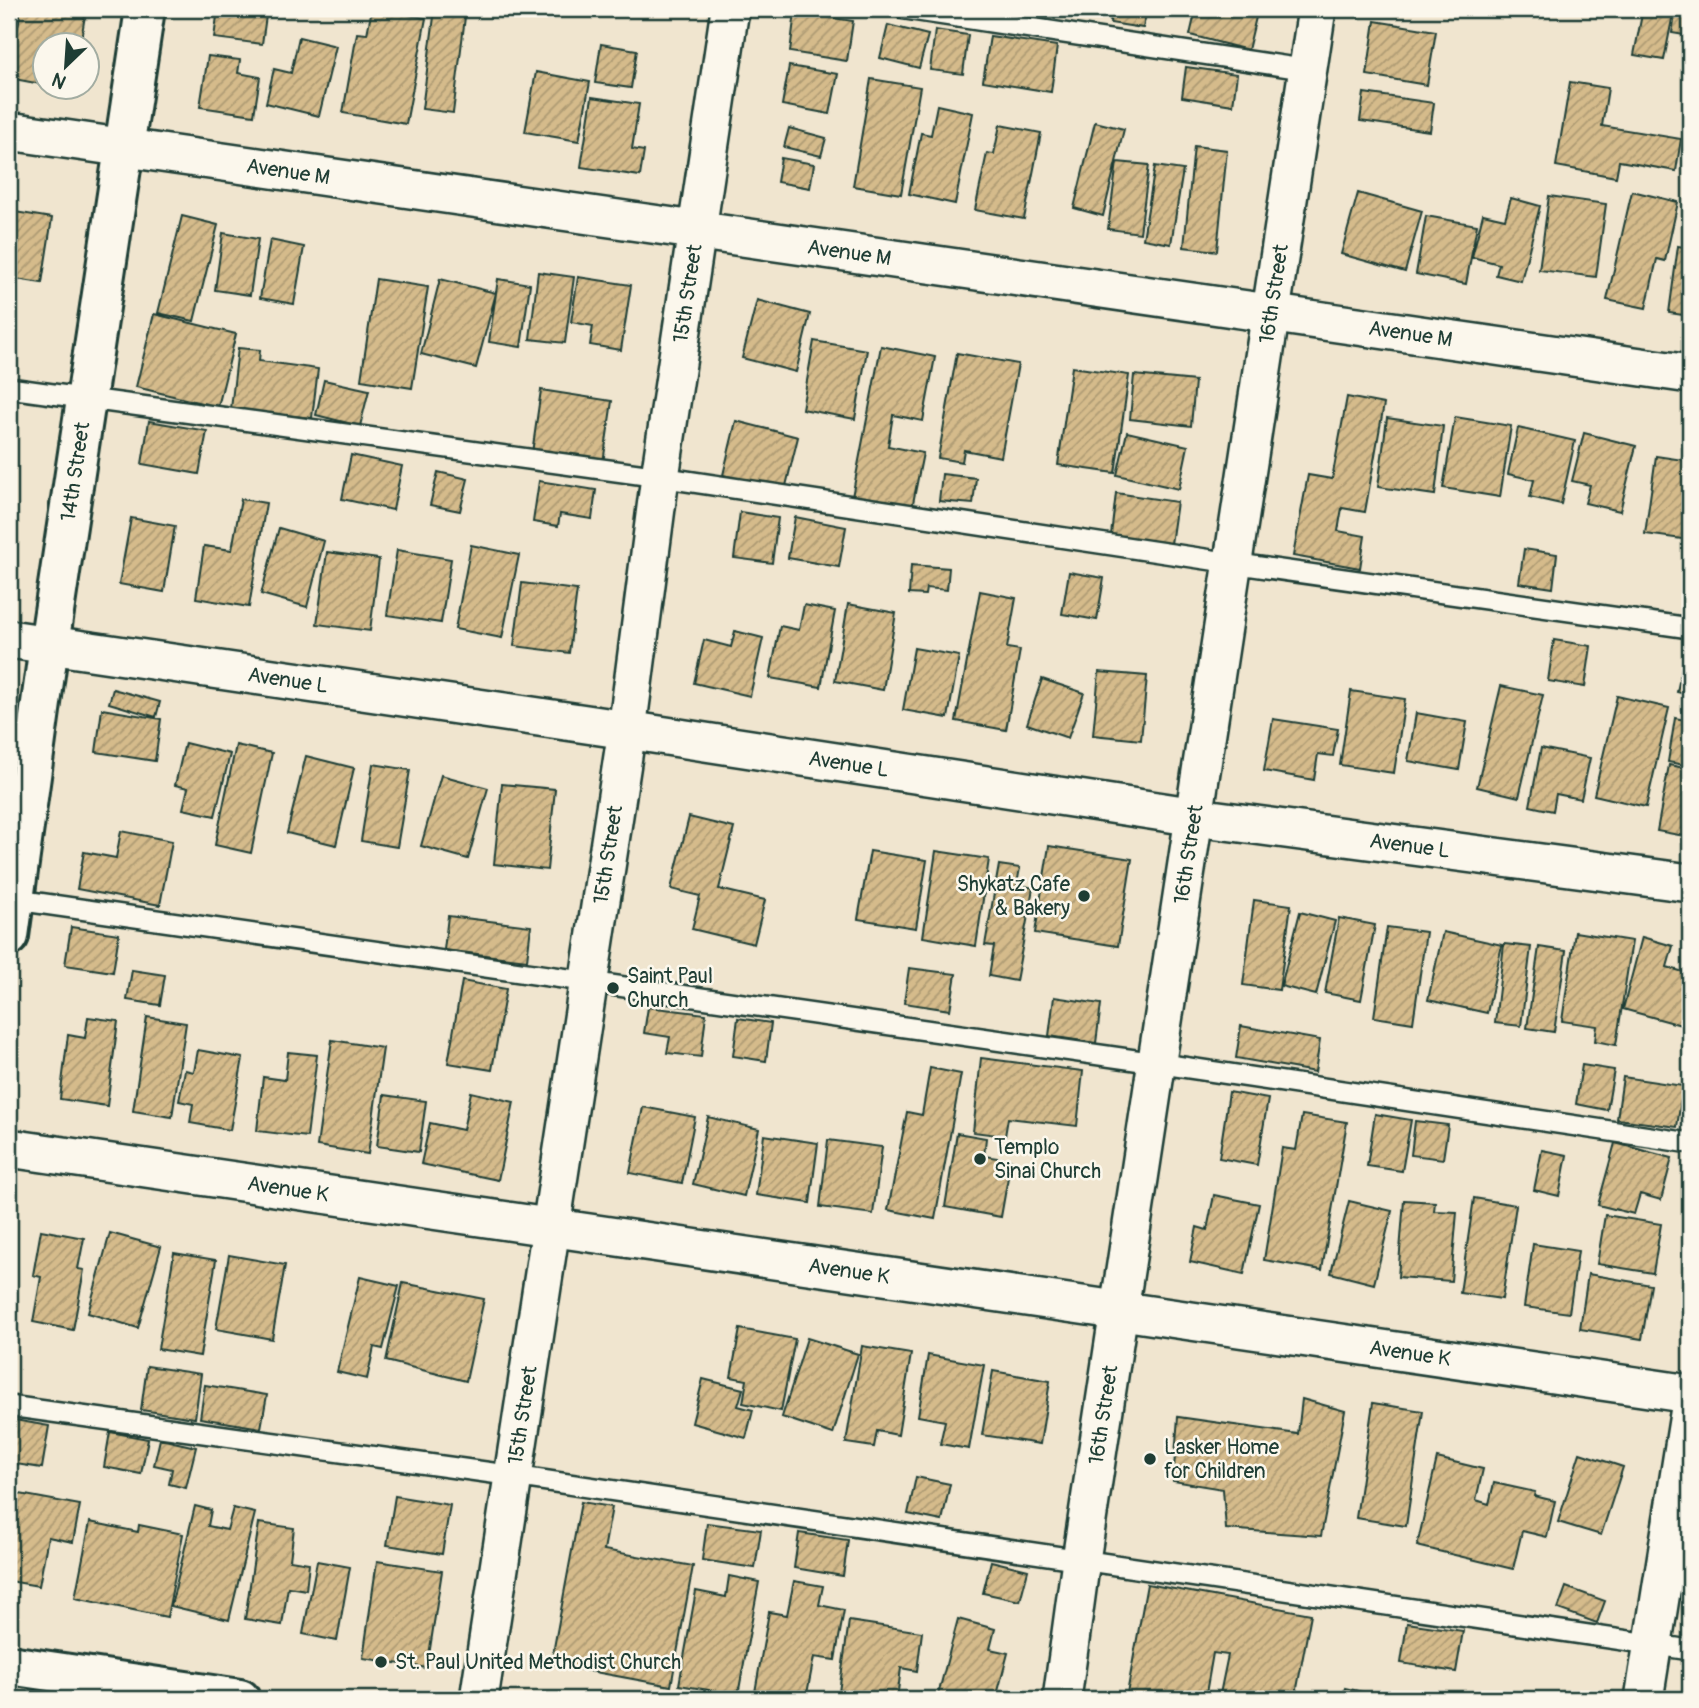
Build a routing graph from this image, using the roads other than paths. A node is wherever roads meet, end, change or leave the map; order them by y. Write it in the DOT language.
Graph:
graph roads {
  1 [pos="145,9"];
  2 [pos="730,9"];
  3 [pos="905,9"];
  4 [pos="1317,9"];
  5 [pos="1309,70"];
  6 [pos="9,131"];
  7 [pos="123,148"];
  8 [pos="697,231"];
  9 [pos="1269,312"];
  10 [pos="1690,374"];
  11 [pos="9,388"];
  12 [pos="86,399"];
  13 [pos="660,477"];
  14 [pos="1232,563"];
  15 [pos="1690,628"];
  16 [pos="9,639"];
  17 [pos="49,645"];
  18 [pos="627,730"];
  19 [pos="1196,817"];
  20 [pos="1690,883"];
  21 [pos="10,911"];
  22 [pos="587,983"];
  23 [pos="1156,1063"];
  24 [pos="1690,1143"];
  25 [pos="9,1148"];
  26 [pos="550,1227"];
  27 [pos="1121,1311"];
  28 [pos="1690,1394"];
  29 [pos="9,1406"];
  30 [pos="1690,1408"];
  31 [pos="514,1476"];
  32 [pos="1081,1560"];
  33 [pos="1652,1645"];
  34 [pos="1690,1650"];
  35 [pos="9,1665"];
  36 [pos="240,1699"];
  37 [pos="480,1699"];
  38 [pos="1062,1699"];
  39 [pos="1644,1699"];
  1 -- 7 [label="main road, 14th Street"];
  2 -- 8 [label="street, 15th Street"];
  3 -- 5 [label="lane"];
  4 -- 5 [label="street, 16th Street"];
  5 -- 9 [label="street, 16th Street"];
  6 -- 7 [label="street, Avenue M"];
  7 -- 8 [label="street, Avenue M"];
  7 -- 12 [label="main road, 14th Street"];
  8 -- 9 [label="street, Avenue M"];
  8 -- 13 [label="street, 15th Street"];
  9 -- 10 [label="street, Avenue M"];
  9 -- 14 [label="street, 16th Street"];
  11 -- 12 [label="lane"];
  12 -- 13 [label="lane"];
  12 -- 17 [label="main road, 14th Street"];
  13 -- 14 [label="lane"];
  13 -- 18 [label="street, 15th Street"];
  14 -- 15 [label="lane"];
  14 -- 19 [label="street, 16th Street"];
  16 -- 17 [label="street, Avenue L"];
  17 -- 18 [label="street, Avenue L"];
  17 -- 21 [label="main road, 14th Street"];
  18 -- 19 [label="street, Avenue L"];
  18 -- 22 [label="street, 15th Street"];
  19 -- 20 [label="street, Avenue L"];
  19 -- 23 [label="street, 16th Street"];
  21 -- 22 [label="lane"];
  22 -- 23 [label="lane"];
  22 -- 26 [label="street, 15th Street"];
  23 -- 24 [label="lane"];
  23 -- 27 [label="street, 16th Street"];
  25 -- 26 [label="street, Avenue K"];
  26 -- 27 [label="street, Avenue K"];
  26 -- 31 [label="street, 15th Street"];
  27 -- 28 [label="street, Avenue K"];
  27 -- 32 [label="street, 16th Street"];
  29 -- 31 [label="lane"];
  30 -- 33 [label="street"];
  31 -- 32 [label="lane"];
  31 -- 37 [label="street, 15th Street"];
  32 -- 33 [label="lane"];
  32 -- 38 [label="street, 16th Street"];
  33 -- 34 [label="lane"];
  33 -- 39 [label="street"];
  35 -- 36 [label="main road"];
}
